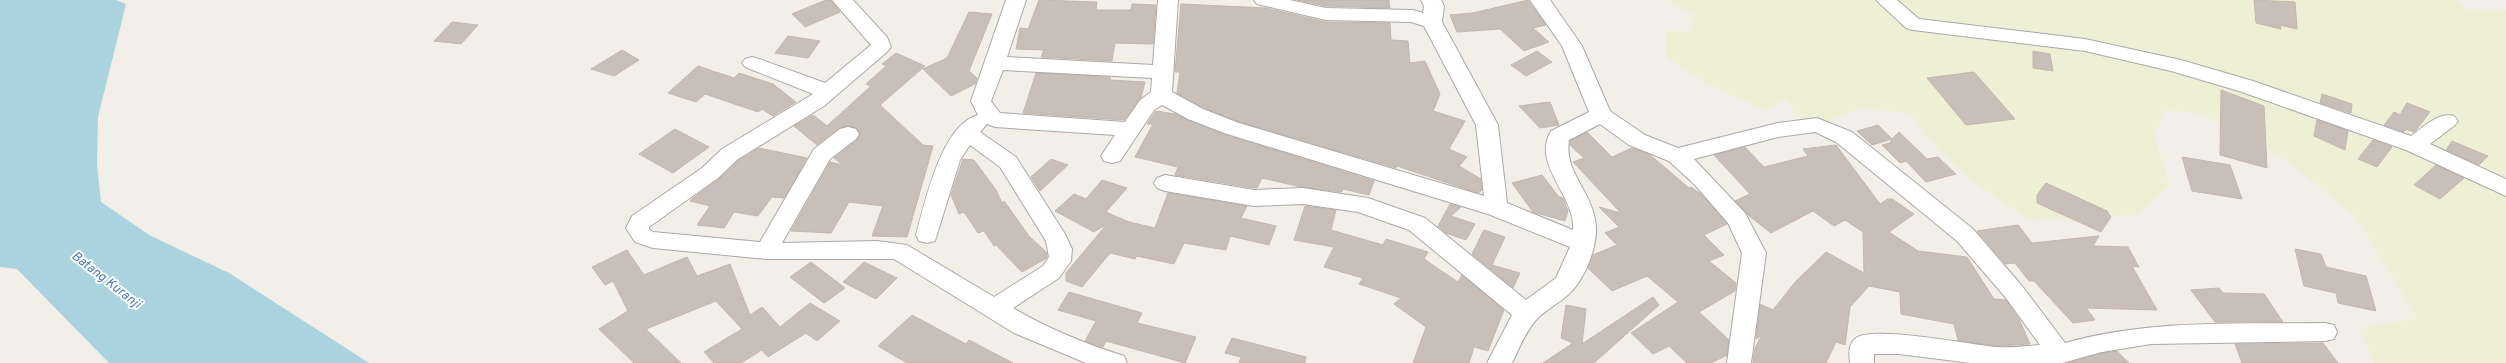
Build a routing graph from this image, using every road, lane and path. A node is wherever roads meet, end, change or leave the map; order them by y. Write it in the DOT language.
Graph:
graph roads {
  1 [pos="842,0"];
  2 [pos="1016,0"];
  3 [pos="1168,0"];
  4 [pos="1264,0"];
  5 [pos="1431,0"];
  6 [pos="1540,0"];
  7 [pos="1886,0"];
  8 [pos="1432,22"];
  9 [pos="752,63"];
  10 [pos="995,63"];
  11 [pos="1163,72"];
  12 [pos="828,92"];
  13 [pos="1161,95"];
  14 [pos="987,113"];
  15 [pos="1601,115"];
  16 [pos="2447,120"];
  17 [pos="1130,129"];
  18 [pos="967,133"];
  19 [pos="848,134"];
  20 [pos="2414,144"];
  21 [pos="1112,156"];
  22 [pos="1677,156"];
  23 [pos="1165,183"];
  24 [pos="2506,188"];
  25 [pos="1496,208"];
  26 [pos="927,235"];
  27 [pos="1582,244"];
  28 [pos="766,251"];
  29 [pos="994,309"];
  30 [pos="1527,314"];
  31 [pos="2325,332"];
  32 [pos="2060,354"];
  33 [pos="1115,363"];
  34 [pos="1499,363"];
  35 [pos="1739,363"];
  36 [pos="1862,363"];
  1 -- 12 [label="street"];
  2 -- 10 [label="street"];
  3 -- 11 [label="street"];
  4 -- 8 [label="street"];
  5 -- 8 [label="street"];
  6 -- 15 [label="street"];
  7 -- 20 [label="street"];
  8 -- 25 [label="street"];
  9 -- 12 [label="street"];
  10 -- 11 [label="street"];
  10 -- 14 [label="street"];
  11 -- 13 [label="street"];
  12 -- 28 [label="street"];
  13 -- 17 [label="street"];
  13 -- 25 [label="street"];
  14 -- 17 [label="street"];
  14 -- 18 [label="street"];
  15 -- 22 [label="street"];
  15 -- 27 [label="street"];
  16 -- 20 [label="street"];
  17 -- 21 [label="street"];
  18 -- 26 [label="street"];
  18 -- 29 [label="street"];
  19 -- 28 [label="street"];
  20 -- 24 [label="street"];
  22 -- 32 [label="street"];
  22 -- 35 [label="street"];
  23 -- 30 [label="street"];
  25 -- 27 [label="street"];
  27 -- 30 [label="street"];
  28 -- 29 [label="street"];
  29 -- 33 [label="street"];
  30 -- 34 [label="street"];
  31 -- 32 [label="street"];
  32 -- 36 [label="street"];
}
